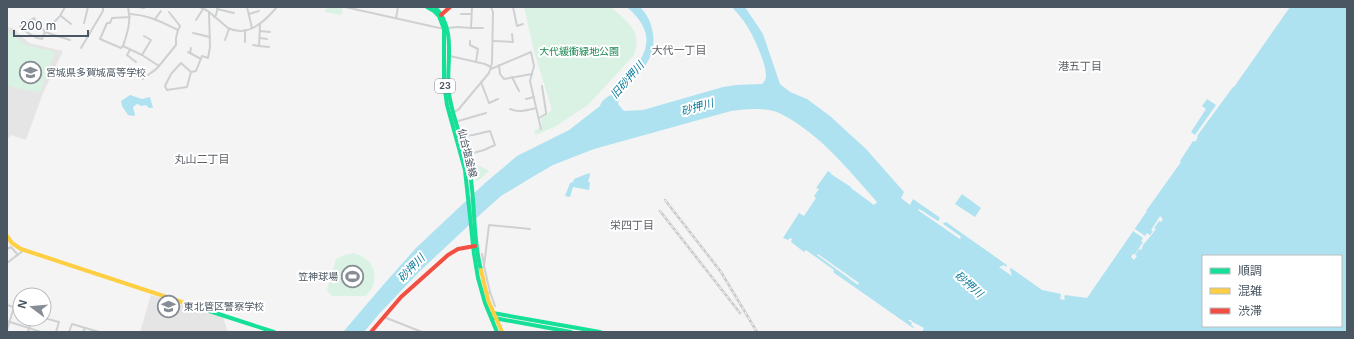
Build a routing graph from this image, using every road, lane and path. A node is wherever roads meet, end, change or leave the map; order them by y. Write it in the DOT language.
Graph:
graph roads {
  1 [pos="64,7"];
  2 [pos="88,7"];
  3 [pos="103,7"];
  4 [pos="128,7"];
  5 [pos="138,7"];
  6 [pos="247,7"];
  7 [pos="277,7"];
  8 [pos="345,7"];
  9 [pos="398,7"];
  10 [pos="427,7"];
  11 [pos="435,7"];
  12 [pos="450,7"];
  13 [pos="472,7"];
  14 [pos="491,7"];
  15 [pos="513,7"];
  16 [pos="144,8"];
  17 [pos="202,8"];
  18 [pos="217,8"];
  19 [pos="161,11"];
  20 [pos="259,11"];
  21 [pos="168,12"];
  22 [pos="234,12"];
  23 [pos="209,13"];
  24 [pos="249,14"];
  25 [pos="461,14"];
  26 [pos="471,14"];
  27 [pos="60,15"];
  28 [pos="440,15"];
  29 [pos="130,16"];
  30 [pos="214,17"];
  31 [pos="396,18"];
  32 [pos="155,19"];
  33 [pos="196,20"];
  34 [pos="71,24"];
  35 [pos="84,24"];
  36 [pos="260,24"];
  37 [pos="523,24"];
  38 [pos="252,28"];
  39 [pos="446,28"];
  40 [pos="471,28"];
  41 [pos="483,28"];
  42 [pos="229,29"];
  43 [pos="178,30"];
  44 [pos="245,30"];
  45 [pos="260,31"];
  46 [pos="45,32"];
  47 [pos="270,32"];
  48 [pos="192,33"];
  49 [pos="512,34"];
  50 [pos="144,36"];
  51 [pos="210,37"];
  52 [pos="260,38"];
  53 [pos="267,39"];
  54 [pos="70,40"];
  55 [pos="225,40"];
  56 [pos="470,41"];
  57 [pos="493,41"];
  58 [pos="245,42"];
  59 [pos="253,45"];
  60 [pos="123,46"];
  61 [pos="259,46"];
  62 [pos="269,47"];
  63 [pos="81,48"];
  64 [pos="191,48"];
  65 [pos="130,50"];
  66 [pos="142,55"];
  67 [pos="448,56"];
  68 [pos="200,59"];
  69 [pos="136,62"];
  70 [pos="476,62"];
  71 [pos="499,65"];
  72 [pos="159,66"];
  73 [pos="491,68"];
  74 [pos="191,72"];
  75 [pos="532,74"];
  76 [pos="512,77"];
  77 [pos="143,79"];
  78 [pos="481,82"];
  79 [pos="542,86"];
  80 [pos="519,91"];
  81 [pos="534,97"];
  82 [pos="526,99"];
  83 [pos="498,100"];
  84 [pos="536,108"];
  85 [pos="510,109"];
  86 [pos="451,113"];
  87 [pos="486,113"];
  88 [pos="539,118"];
  89 [pos="456,122"];
  90 [pos="541,129"];
  91 [pos="461,136"];
  92 [pos="466,155"];
  93 [pos="470,193"];
  94 [pos="530,229"];
  95 [pos="7,236"];
  96 [pos="474,246"];
  97 [pos="7,249"];
  98 [pos="24,250"];
  99 [pos="482,254"];
  100 [pos="18,255"];
  101 [pos="7,263"];
  102 [pos="484,266"];
  103 [pos="488,293"];
  104 [pos="495,306"];
  105 [pos="12,312"];
  106 [pos="493,316"];
  107 [pos="383,317"];
  108 [pos="496,319"];
  109 [pos="52,320"];
  110 [pos="8,321"];
  111 [pos="539,324"];
  112 [pos="30,328"];
  113 [pos="85,328"];
  114 [pos="7,330"];
  115 [pos="572,330"];
  116 [pos="28,332"];
  117 [pos="41,332"];
  118 [pos="56,332"];
  119 [pos="69,332"];
  120 [pos="83,332"];
  121 [pos="99,332"];
  122 [pos="274,332"];
  123 [pos="371,332"];
  124 [pos="422,332"];
  125 [pos="497,332"];
  126 [pos="502,332"];
  127 [pos="600,332"];
  1 -- 27 [label="street"];
  2 -- 35 [label="street"];
  3 -- 63 [label="street"];
  4 -- 29 [label="street"];
  5 -- 16 [label="street"];
  6 -- 24 [label="street"];
  7 -- 36 [label="street"];
  8 -- 31 [label="street"];
  9 -- 31 [label="street"];
  10 -- 28 [label="main road"];
  11 -- 28 [label="main road, 仙台塩釜線 / 23"];
  12 -- 28 [label="main road"];
  13 -- 26 [label="street"];
  14 -- 57 [label="street"];
  15 -- 37 [label="street"];
  17 -- 23 [label="street"];
  17 -- 33 [label="street"];
  18 -- 22 [label="street"];
  18 -- 30 [label="street"];
  19 -- 32 [label="street"];
  20 -- 24 [label="street"];
  21 -- 43 [label="street"];
  23 -- 30 [label="street"];
  23 -- 51 [label="street"];
  24 -- 38 [label="street"];
  25 -- 26 [label="street"];
  26 -- 40 [label="street"];
  27 -- 34 [label="street"];
  27 -- 46 [label="street"];
  28 -- 39 [label="main road, 仙台塩釜線 / 23"];
  29 -- 32 [label="street"];
  29 -- 60 [label="street"];
  29 -- 60 [label="street"];
  30 -- 42 [label="street"];
  31 -- 39 [label="street"];
  32 -- 43 [label="street"];
  36 -- 38 [label="street"];
  36 -- 45 [label="street"];
  38 -- 44 [label="street"];
  39 -- 40 [label="street"];
  39 -- 67 [label="main road, 仙台塩釜線 / 23"];
  39 -- 86 [label="main road, 仙台塩釜線 / 23"];
  40 -- 41 [label="street"];
  42 -- 44 [label="street"];
  42 -- 55 [label="street"];
  43 -- 72 [label="street"];
  44 -- 58 [label="street"];
  45 -- 47 [label="street"];
  45 -- 52 [label="street"];
  46 -- 46 [label="street"];
  46 -- 54 [label="street"];
  48 -- 51 [label="street"];
  49 -- 57 [label="street"];
  50 -- 66 [label="street"];
  51 -- 68 [label="street"];
  52 -- 53 [label="street"];
  52 -- 61 [label="street"];
  56 -- 70 [label="street"];
  57 -- 73 [label="street"];
  59 -- 61 [label="street"];
  60 -- 65 [label="street"];
  61 -- 62 [label="street"];
  64 -- 68 [label="street"];
  65 -- 66 [label="street"];
  65 -- 69 [label="street"];
  66 -- 72 [label="street"];
  67 -- 70 [label="street"];
  67 -- 86 [label="main road, 仙台塩釜線 / 23"];
  68 -- 74 [label="street"];
  70 -- 73 [label="street"];
  71 -- 73 [label="street"];
  71 -- 75 [label="street"];
  71 -- 76 [label="street"];
  72 -- 77 [label="street"];
  73 -- 78 [label="street"];
  74 -- 74 [label="street"];
  75 -- 76 [label="street"];
  75 -- 81 [label="street"];
  76 -- 80 [label="street"];
  78 -- 83 [label="street"];
  78 -- 86 [label="street"];
  79 -- 88 [label="street"];
  81 -- 82 [label="street"];
  81 -- 84 [label="street"];
  84 -- 85 [label="street"];
  84 -- 88 [label="street"];
  86 -- 89 [label="main road, 仙台塩釜線 / 23"];
  86 -- 93 [label="main road, 仙台塩釜線 / 23"];
  87 -- 89 [label="street"];
  88 -- 90 [label="street"];
  89 -- 91 [label="main road, 仙台塩釜線 / 23"];
  91 -- 92 [label="main road, 仙台塩釜線 / 23"];
  91 -- 92 [label="street"];
  92 -- 93 [label="main road, 仙台塩釜線 / 23"];
  93 -- 96 [label="main road, 仙台塩釜線 / 23"];
  94 -- 102 [label="street"];
  95 -- 98 [label="main road"];
  96 -- 103 [label="main road, 仙台塩釜線 / 23"];
  96 -- 106 [label="main road, 仙台塩釜線 / 23"];
  96 -- 107 [label="main road"];
  97 -- 100 [label="street"];
  98 -- 100 [label="street"];
  98 -- 122 [label="main road"];
  99 -- 102 [label="street"];
  100 -- 101 [label="street"];
  102 -- 103 [label="street"];
  103 -- 104 [label="street"];
  103 -- 106 [label="main road, 仙台塩釜線 / 23"];
  105 -- 110 [label="street"];
  106 -- 108 [label="main road, 仙台塩釜線 / 23"];
  106 -- 111 [label="main road"];
  106 -- 125 [label="main road, 仙台塩釜線 / 23"];
  107 -- 123 [label="main road"];
  107 -- 124 [label="street"];
  108 -- 111 [label="main road"];
  108 -- 126 [label="main road, 仙台塩釜線 / 23"];
  109 -- 118 [label="street"];
  110 -- 112 [label="street"];
  110 -- 114 [label="street"];
  111 -- 115 [label="main road"];
  112 -- 116 [label="street"];
  112 -- 117 [label="street"];
  113 -- 119 [label="street"];
  113 -- 120 [label="street"];
  113 -- 121 [label="street"];
  115 -- 127 [label="main road"];
}
